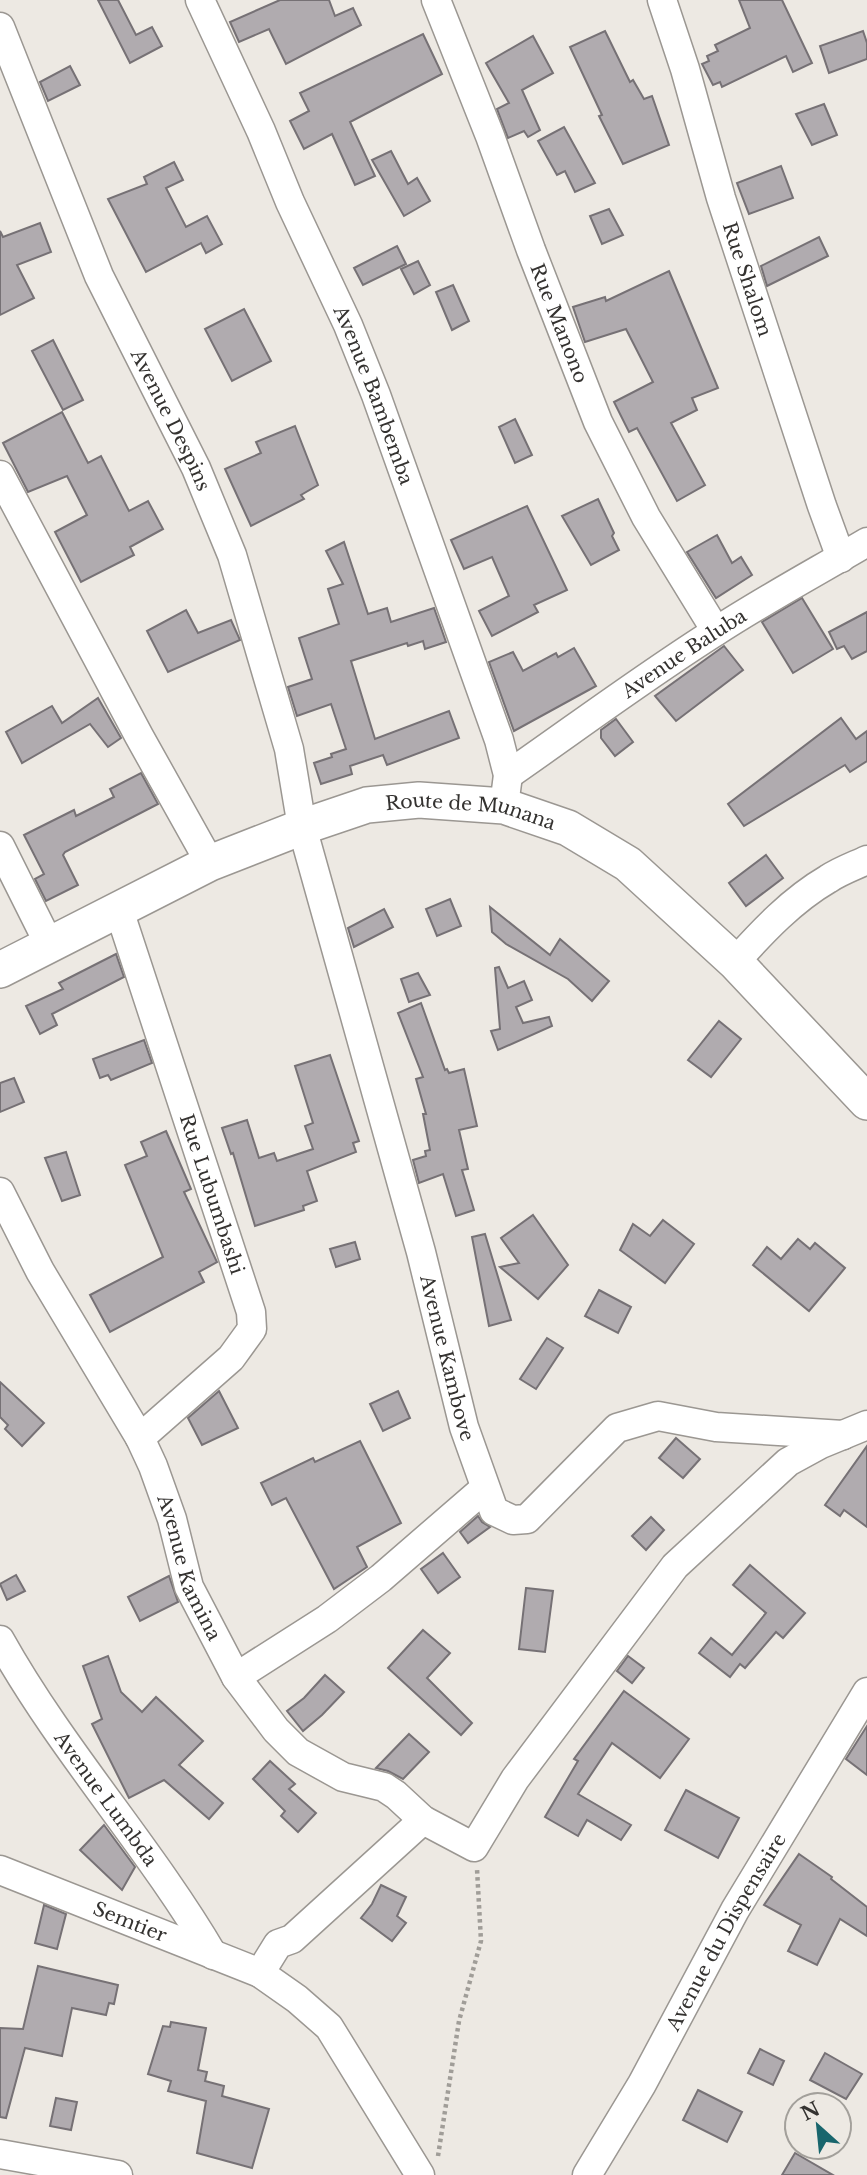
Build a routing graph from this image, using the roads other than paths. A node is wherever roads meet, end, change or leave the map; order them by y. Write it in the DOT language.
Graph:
graph roads {
  1 [pos="200,0"];
  2 [pos="436,0"];
  3 [pos="662,0"];
  4 [pos="0,27"];
  5 [pos="0,475"];
  6 [pos="867,542"];
  7 [pos="841,558"];
  8 [pos="716,631"];
  9 [pos="506,790"];
  10 [pos="302,827"];
  11 [pos="0,846"];
  12 [pos="867,860"];
  13 [pos="210,863"];
  14 [pos="119,911"];
  15 [pos="50,946"];
  16 [pos="735,962"];
  17 [pos="0,970"];
  18 [pos="867,1102"];
  19 [pos="0,1192"];
  20 [pos="855,1430"];
  21 [pos="140,1437"];
  22 [pos="485,1488"];
  23 [pos="0,1640"];
  24 [pos="236,1677"];
  25 [pos="867,1692"];
  26 [pos="423,1820"];
  27 [pos="0,1870"];
  28 [pos="213,1955"];
  29 [pos="260,1973"];
  30 [pos="0,2154"];
  31 [pos="428,2169"];
  32 [pos="118,2175"];
  33 [pos="587,2175"];
  1 -- 9 [label="street, Avenue Bambemba"];
  2 -- 8 [label="street, Rue Manono"];
  3 -- 7 [label="street, Rue Shalom"];
  4 -- 10 [label="street, Avenue Despins"];
  5 -- 13 [label="street"];
  6 -- 7 [label="street, Avenue Baluba"];
  7 -- 8 [label="street, Avenue Baluba"];
  8 -- 9 [label="street, Avenue Baluba"];
  9 -- 10 [label="main road, Route de Munana"];
  9 -- 16 [label="main road, Route de Munana"];
  10 -- 13 [label="main road, Route de Munana"];
  10 -- 22 [label="street, Avenue Kambove"];
  11 -- 15 [label="street"];
  12 -- 16 [label="street"];
  13 -- 14 [label="main road, Route de Munana"];
  14 -- 15 [label="main road, Route de Munana"];
  14 -- 21 [label="street, Rue Lubumbashi"];
  15 -- 17 [label="main road, Route de Munana"];
  16 -- 18 [label="main road, Route de Munana"];
  19 -- 21 [label="street, Avenue Kamina"];
  20 -- 22 [label="street, Avenue Kambove"];
  20 -- 26 [label="street, Avenue Kamina"];
  21 -- 24 [label="street, Avenue Kamina"];
  22 -- 24 [label="street"];
  23 -- 28 [label="street, Avenue Lumbda"];
  24 -- 26 [label="street, Avenue Kamina"];
  25 -- 33 [label="street, Avenue du Dispensaire"];
  26 -- 29 [label="street"];
  27 -- 28 [label="street, Semtier"];
  28 -- 29 [label="street, Semtier"];
  29 -- 31 [label="street, Semtier"];
  30 -- 32 [label="street"];
}
